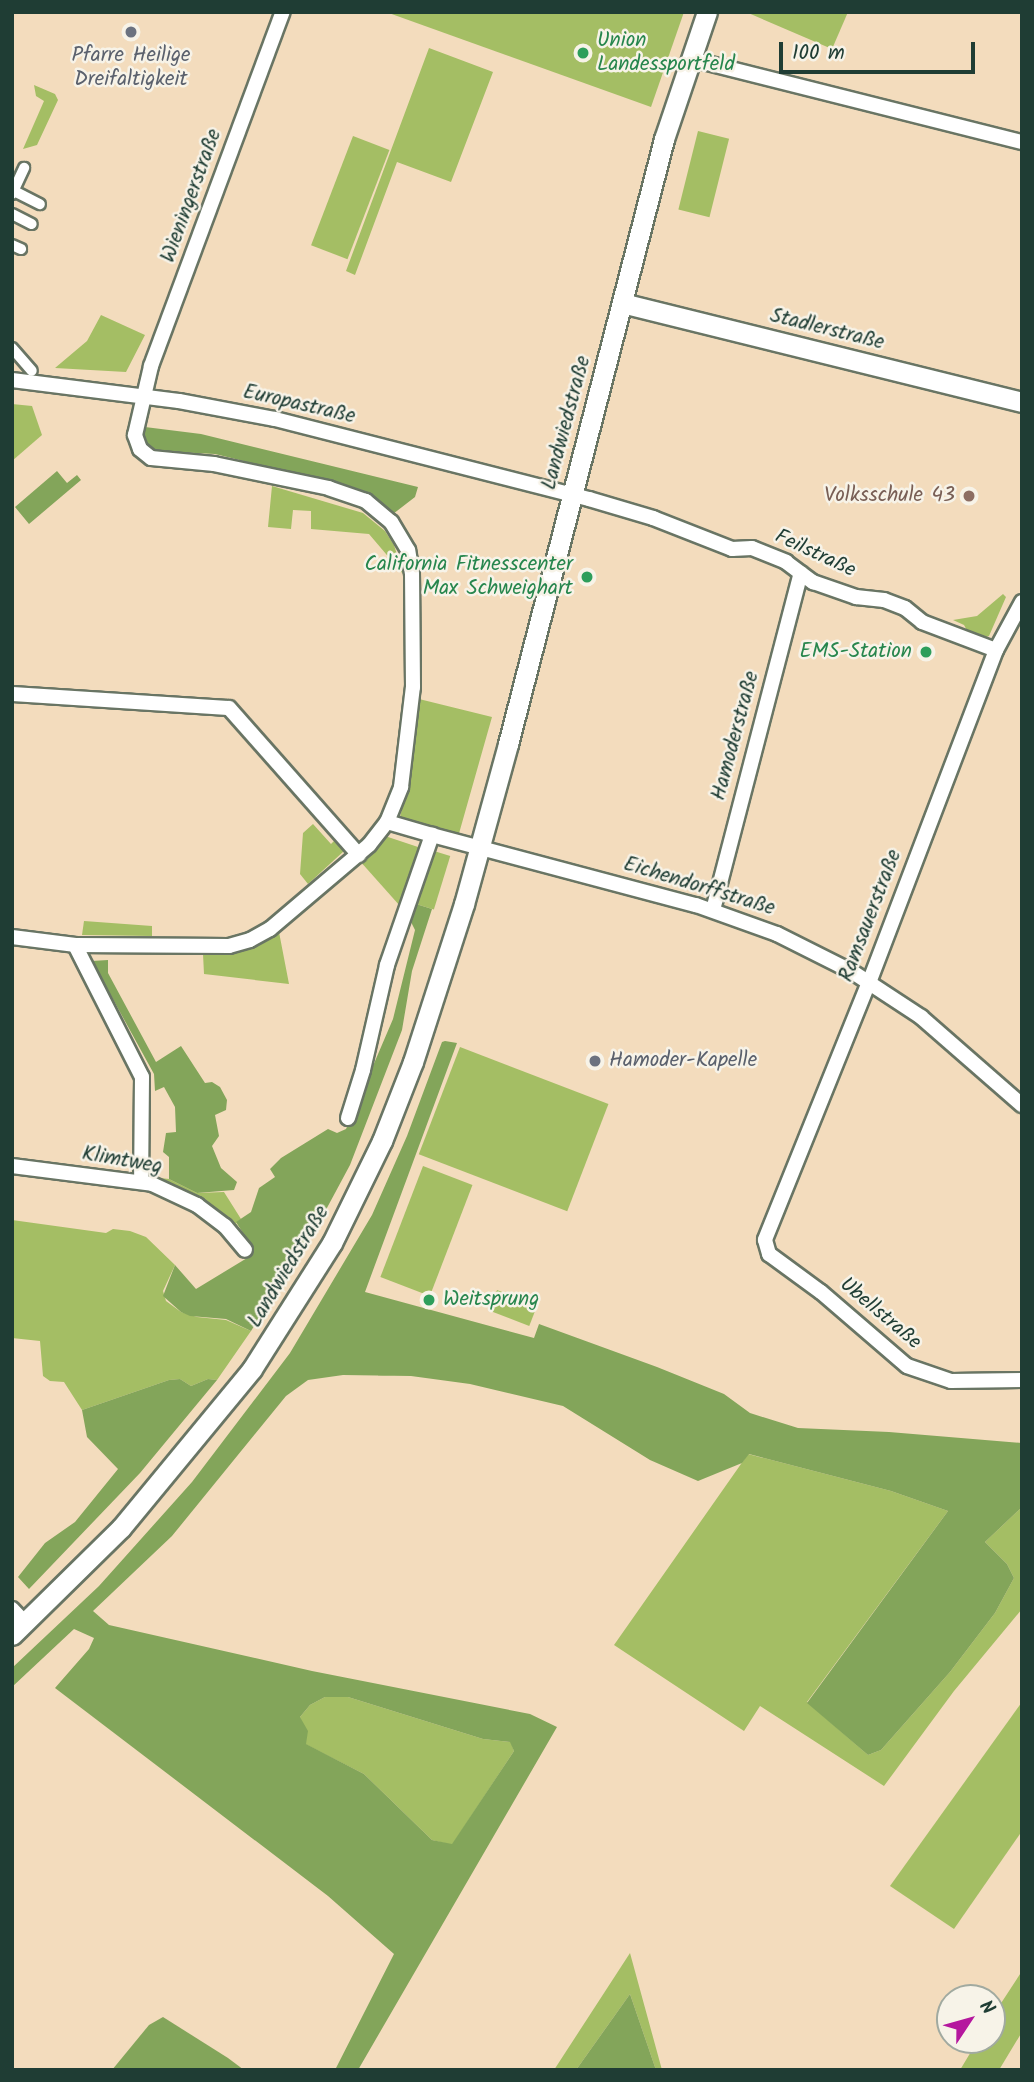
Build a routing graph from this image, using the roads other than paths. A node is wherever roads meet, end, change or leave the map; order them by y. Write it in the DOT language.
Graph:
graph roads {
  1 [pos="283,12"];
  2 [pos="707,12"];
  3 [pos="691,59"];
  4 [pos="1022,142"];
  5 [pos="24,168"];
  6 [pos="13,193"];
  7 [pos="40,204"];
  8 [pos="12,214"];
  9 [pos="32,224"];
  10 [pos="622,303"];
  11 [pos="12,348"];
  12 [pos="32,371"];
  13 [pos="12,380"];
  14 [pos="143,396"];
  15 [pos="1022,402"];
  16 [pos="572,495"];
  17 [pos="800,573"];
  18 [pos="1022,602"];
  19 [pos="996,650"];
  20 [pos="12,694"];
  21 [pos="387,822"];
  22 [pos="432,835"];
  23 [pos="480,848"];
  24 [pos="359,855"];
  25 [pos="713,909"];
  26 [pos="12,937"];
  27 [pos="75,945"];
  28 [pos="869,982"];
  29 [pos="1022,1105"];
  30 [pos="348,1118"];
  31 [pos="12,1166"];
  32 [pos="141,1182"];
  33 [pos="766,1248"];
  34 [pos="245,1250"];
  35 [pos="1022,1380"];
  36 [pos="16,1622"];
  1 -- 14 [label="street, Wieningerstraße"];
  2 -- 3 [label="main road, Landwiedstraße"];
  3 -- 4 [label="street"];
  3 -- 10 [label="main road, Landwiedstraße"];
  5 -- 6 [label="street"];
  6 -- 7 [label="street"];
  8 -- 9 [label="street"];
  10 -- 15 [label="main road, Stadlerstraße"];
  10 -- 16 [label="main road, Landwiedstraße"];
  11 -- 12 [label="street"];
  13 -- 14 [label="street, Europastraße"];
  14 -- 16 [label="street, Europastraße"];
  14 -- 21 [label="street, Wieningerstraße"];
  16 -- 17 [label="street, Feilstraße"];
  16 -- 23 [label="main road, Landwiedstraße"];
  17 -- 19 [label="street, Feilstraße"];
  17 -- 25 [label="street, Hamoderstraße"];
  18 -- 19 [label="street, Ramsauerstraße"];
  19 -- 28 [label="street, Ramsauerstraße"];
  20 -- 24 [label="street"];
  21 -- 22 [label="street"];
  21 -- 24 [label="street"];
  22 -- 23 [label="street"];
  22 -- 30 [label="street"];
  23 -- 25 [label="street, Eichendorffstraße"];
  23 -- 36 [label="main road, Landwiedstraße"];
  24 -- 27 [label="street"];
  25 -- 28 [label="street, Eichendorffstraße"];
  26 -- 27 [label="street"];
  27 -- 32 [label="street"];
  28 -- 29 [label="street, Eichendorffstraße"];
  28 -- 33 [label="street, Ramsauerstraße"];
  31 -- 32 [label="street, Klimtweg"];
  32 -- 34 [label="street, Klimtweg"];
  33 -- 35 [label="street, Ubellstraße"];
}
